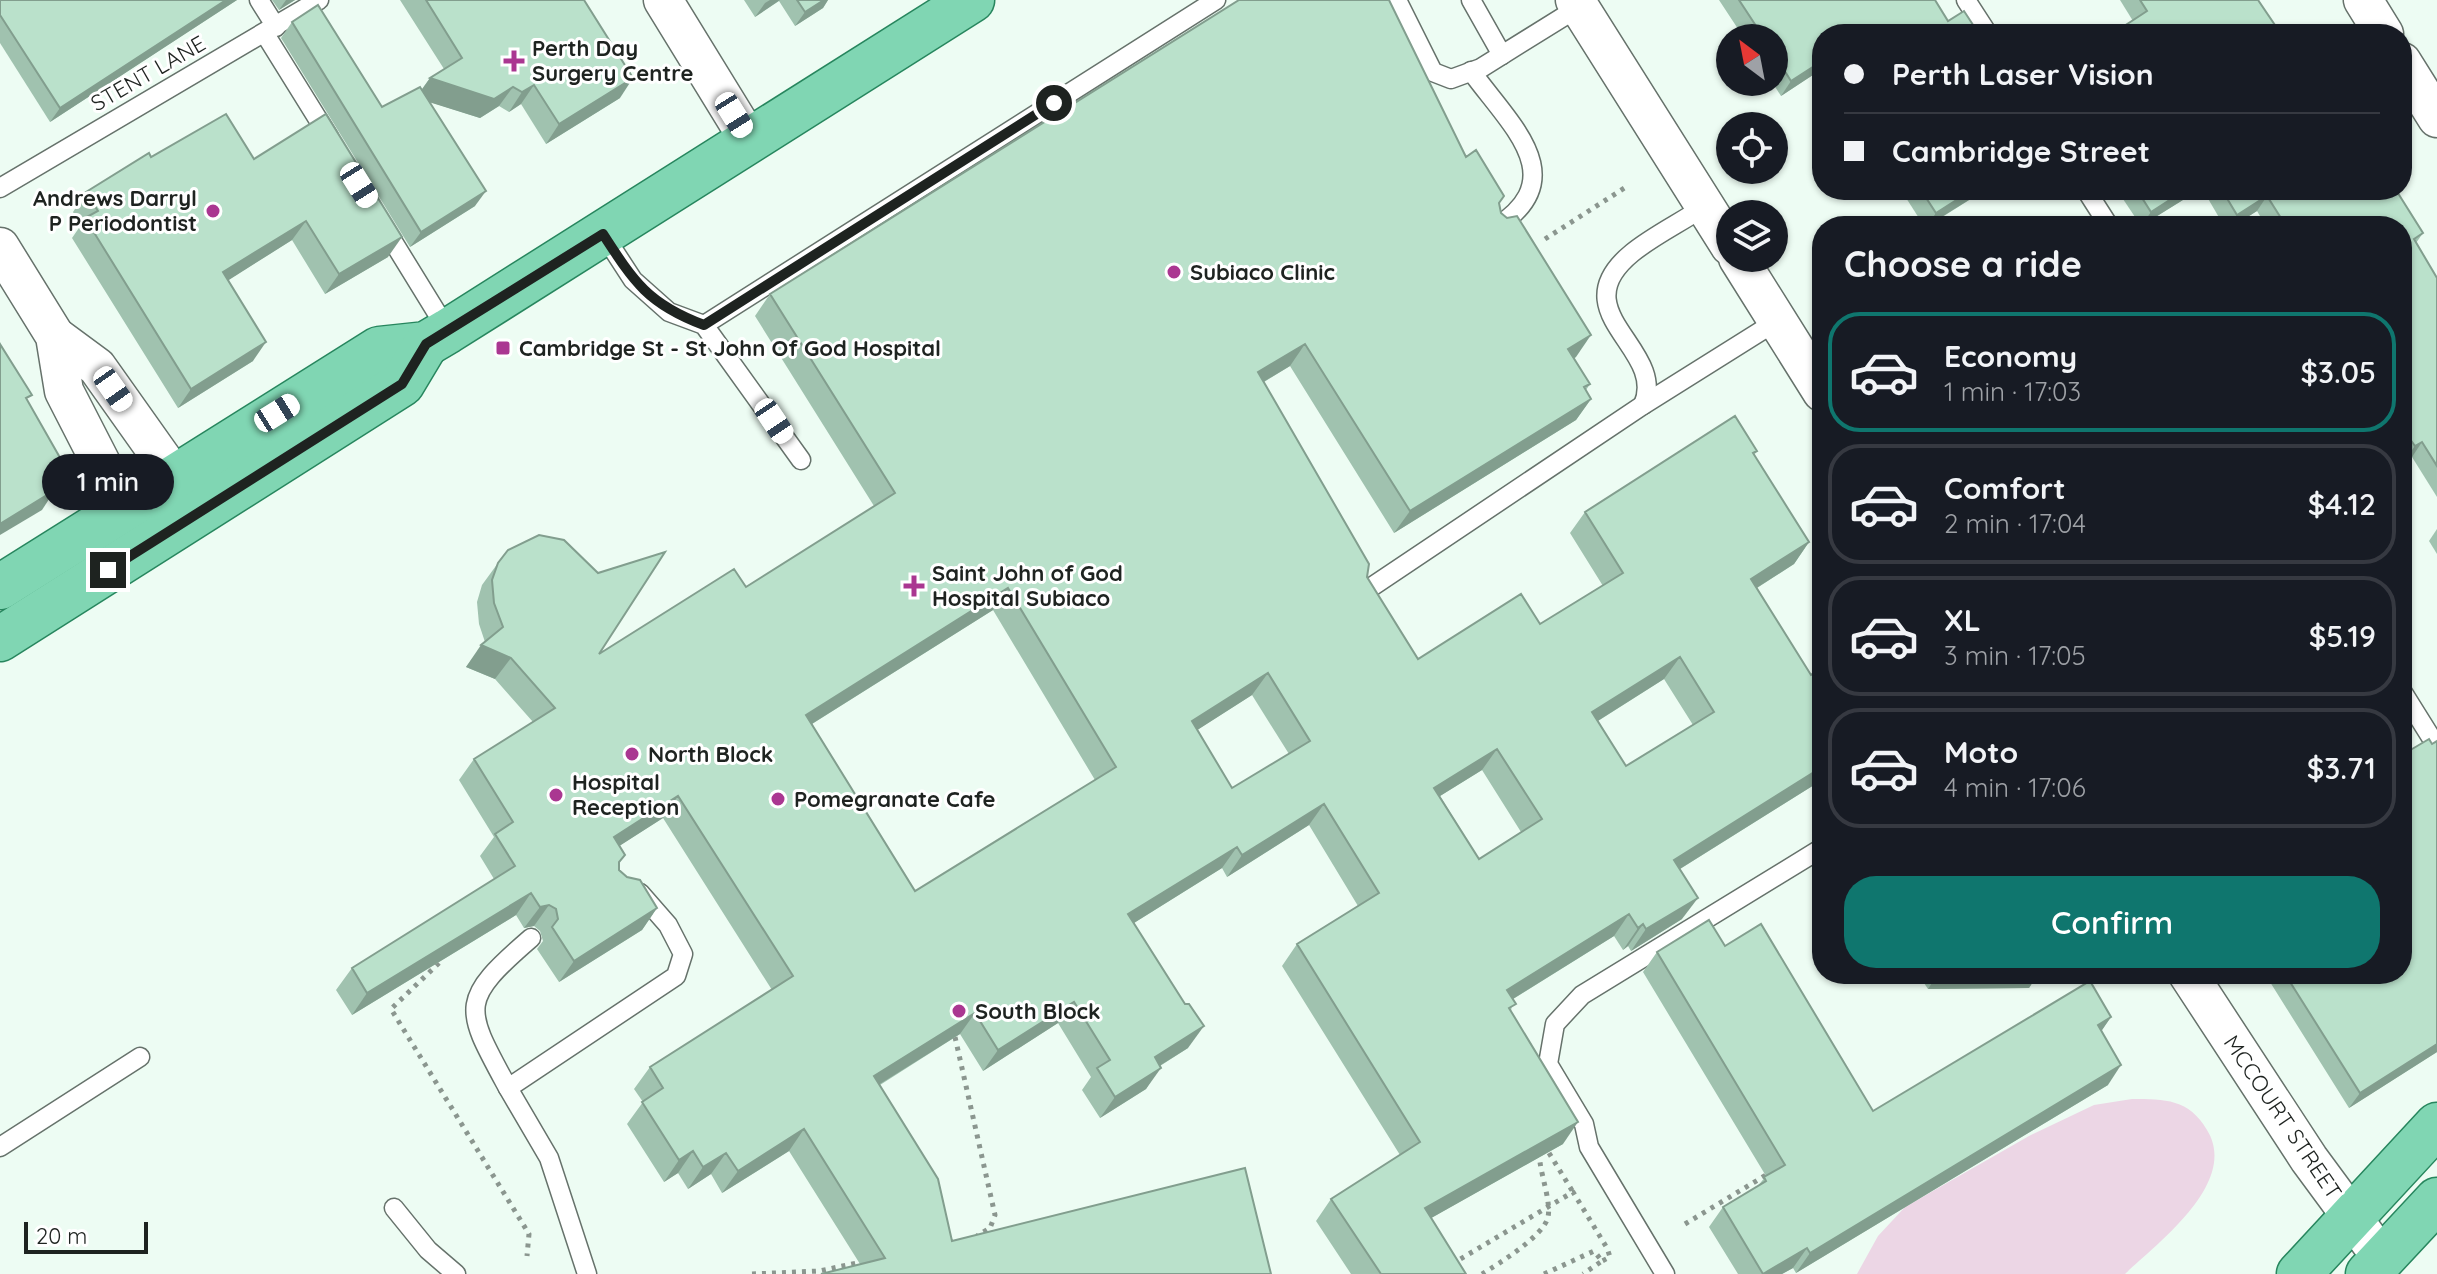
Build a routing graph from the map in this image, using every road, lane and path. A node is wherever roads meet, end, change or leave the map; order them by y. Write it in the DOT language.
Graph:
graph roads {
  1 [pos="259,0"];
  2 [pos="319,0"];
  3 [pos="663,0"];
  4 [pos="972,0"];
  5 [pos="1216,0"];
  6 [pos="1397,0"];
  7 [pos="1471,0"];
  8 [pos="1966,0"];
  9 [pos="2363,0"];
  10 [pos="1577,3"];
  11 [pos="1982,24"];
  12 [pos="2378,24"];
  13 [pos="270,30"];
  14 [pos="1502,55"];
  15 [pos="1471,71"];
  16 [pos="2412,78"];
  17 [pos="2437,118"];
  18 [pos="749,140"];
  19 [pos="339,153"];
  20 [pos="1626,187"];
  21 [pos="0,188"];
  22 [pos="1705,206"];
  23 [pos="372,207"];
  24 [pos="1716,224"];
  25 [pos="1495,228"];
  26 [pos="603,234"];
  27 [pos="1545,239"];
  28 [pos="0,247"];
  29 [pos="1747,272"];
  30 [pos="1777,321"];
  31 [pos="704,325"];
  32 [pos="55,336"];
  33 [pos="437,338"];
  34 [pos="1812,376"];
  35 [pos="1643,405"];
  36 [pos="801,460"];
  37 [pos="175,477"];
  38 [pos="124,508"];
  39 [pos="0,587"];
  40 [pos="1364,592"];
  41 [pos="0,639"];
  42 [pos="2412,707"];
  43 [pos="2437,747"];
  44 [pos="1812,854"];
  45 [pos="626,888"];
  46 [pos="531,938"];
  47 [pos="439,963"];
  48 [pos="2195,984"];
  49 [pos="955,1037"];
  50 [pos="140,1057"];
  51 [pos="508,1088"];
  52 [pos="2437,1125"];
  53 [pos="0,1147"];
  54 [pos="1549,1153"];
  55 [pos="1540,1162"];
  56 [pos="1766,1175"];
  57 [pos="1573,1192"];
  58 [pos="2437,1200"];
  59 [pos="1547,1207"];
  60 [pos="394,1208"];
  61 [pos="1685,1224"];
  62 [pos="2342,1229"];
  63 [pos="972,1239"];
  64 [pos="1443,1252"];
  65 [pos="527,1256"];
  66 [pos="865,1261"];
  67 [pos="1602,1261"];
  68 [pos="1451,1264"];
  69 [pos="2375,1266"];
  70 [pos="456,1274"];
  71 [pos="587,1274"];
  72 [pos="752,1274"];
  73 [pos="1457,1274"];
  74 [pos="1482,1274"];
  75 [pos="1544,1274"];
  76 [pos="1583,1274"];
  77 [pos="1665,1274"];
  78 [pos="2299,1274"];
  1 -- 13 [label="lane"];
  2 -- 13 [label="lane, STENT LANE"];
  3 -- 18 [label="street"];
  4 -- 18 [label="main road"];
  5 -- 31 [label="lane"];
  6 -- 15 [label="lane"];
  7 -- 14 [label="lane"];
  8 -- 11 [label="lane"];
  9 -- 12 [label="street"];
  10 -- 14 [label="lane"];
  10 -- 22 [label="street"];
  13 -- 19 [label="lane"];
  13 -- 21 [label="lane, STENT LANE"];
  14 -- 15 [label="lane"];
  15 -- 25 [label="lane"];
  16 -- 17 [label="street"];
  18 -- 26 [label="main road"];
  20 -- 27 [label="path"];
  22 -- 24 [label="street"];
  22 -- 35 [label="lane"];
  23 -- 33 [label="lane"];
  26 -- 31 [label="lane"];
  26 -- 33 [label="main road"];
  28 -- 32 [label="street"];
  29 -- 30 [label="street"];
  30 -- 34 [label="street"];
  30 -- 35 [label="lane"];
  31 -- 36 [label="lane"];
  32 -- 37 [label="street"];
  32 -- 38 [label="street"];
  33 -- 37 [label="main road"];
  33 -- 41 [label="main road"];
  35 -- 40 [label="lane"];
  37 -- 38 [label="main road"];
  38 -- 39 [label="main road"];
  42 -- 43 [label="lane"];
  44 -- 77 [label="lane"];
  45 -- 51 [label="lane"];
  46 -- 51 [label="lane"];
  47 -- 65 [label="path"];
  48 -- 62 [label="street, MCCOURT STREET"];
  49 -- 63 [label="path"];
  50 -- 53 [label="lane"];
  51 -- 71 [label="lane"];
  52 -- 62 [label="main road"];
  54 -- 57 [label="path"];
  55 -- 59 [label="path"];
  56 -- 61 [label="path"];
  57 -- 59 [label="path"];
  57 -- 67 [label="path"];
  58 -- 69 [label="main road"];
  59 -- 68 [label="path"];
  59 -- 74 [label="path"];
  60 -- 70 [label="lane"];
  62 -- 69 [label="street, MCCOURT STREET"];
  62 -- 78 [label="main road"];
  64 -- 68 [label="path"];
  66 -- 72 [label="path"];
  67 -- 75 [label="path"];
  67 -- 76 [label="path"];
  68 -- 73 [label="path"];
}
